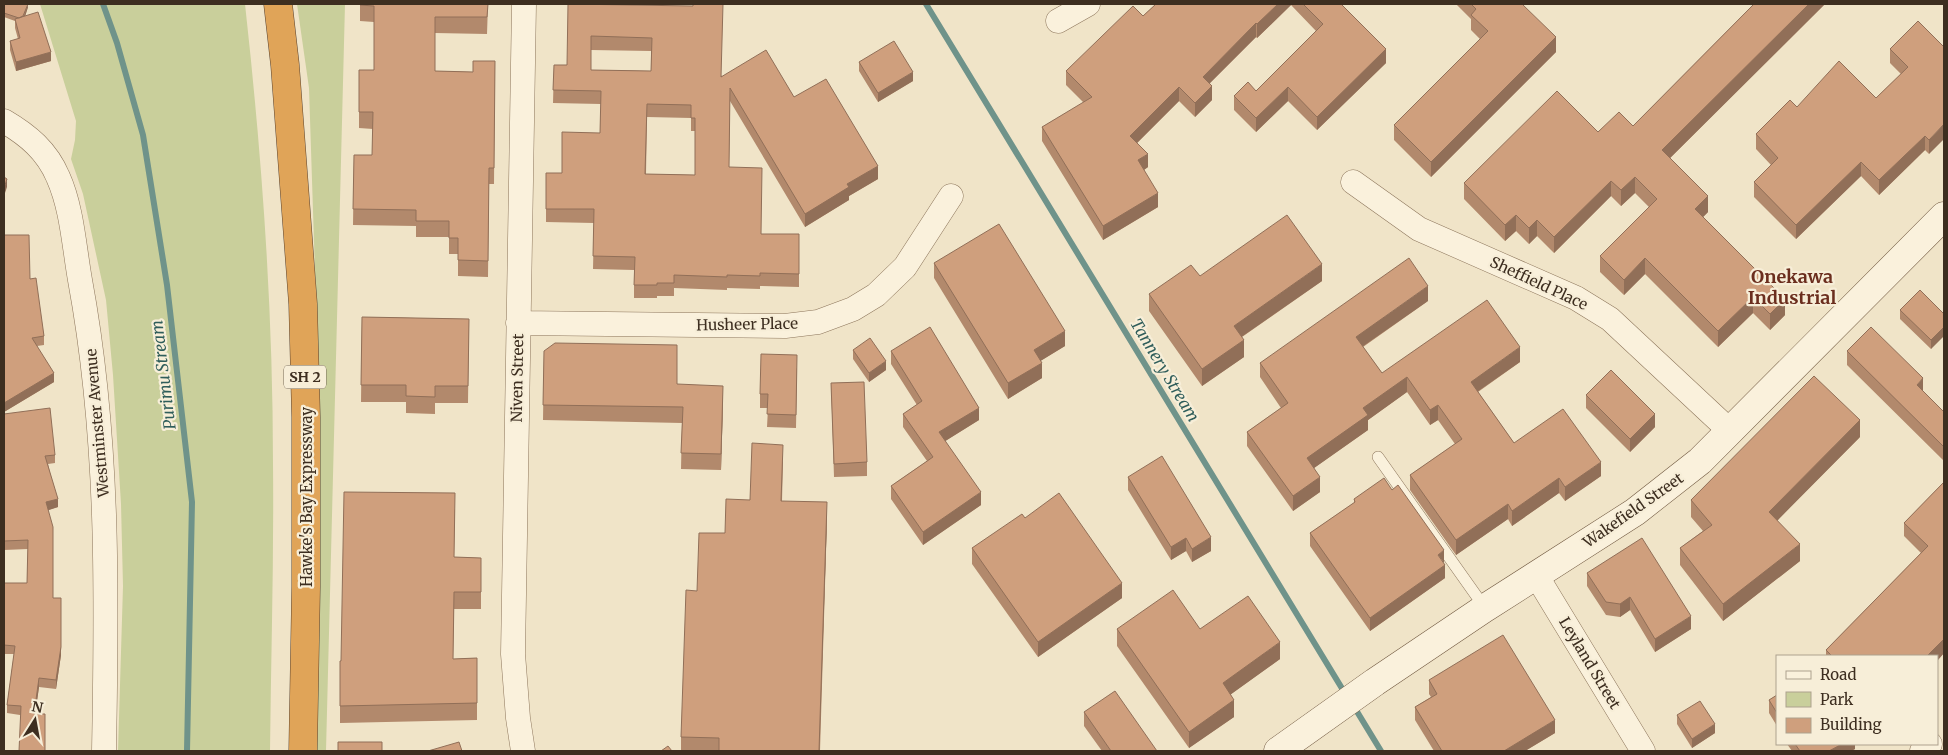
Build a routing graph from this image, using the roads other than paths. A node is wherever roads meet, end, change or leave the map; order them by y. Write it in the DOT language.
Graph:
graph roads {
  1 [pos="262,4"];
  2 [pos="278,4"];
  3 [pos="524,4"];
  4 [pos="1088,4"];
  5 [pos="1058,21"];
  6 [pos="4,121"];
  7 [pos="1353,182"];
  8 [pos="951,196"];
  9 [pos="1944,216"];
  10 [pos="518,323"];
  11 [pos="1730,431"];
  12 [pos="1378,457"];
  13 [pos="1536,575"];
  14 [pos="1485,608"];
  15 [pos="104,751"];
  16 [pos="288,751"];
  17 [pos="303,751"];
  18 [pos="523,751"];
  19 [pos="1278,751"];
  20 [pos="1643,751"];
  1 -- 16 [label="highway, Hawke's Bay Expressway / SH 2"];
  2 -- 17 [label="highway, Hawke's Bay Expressway / SH 2"];
  3 -- 10 [label="street, Niven Street"];
  4 -- 5 [label="street"];
  6 -- 15 [label="street, Westminster Avenue"];
  7 -- 11 [label="street, Sheffield Place"];
  8 -- 10 [label="street, Husheer Place"];
  9 -- 11 [label="street, Wakefield Street"];
  10 -- 18 [label="street, Niven Street"];
  11 -- 13 [label="street, Wakefield Street"];
  12 -- 14 [label="lane"];
  13 -- 14 [label="street, Wakefield Street"];
  13 -- 20 [label="street, Leyland Street"];
  14 -- 19 [label="street, Wakefield Street"];
}
